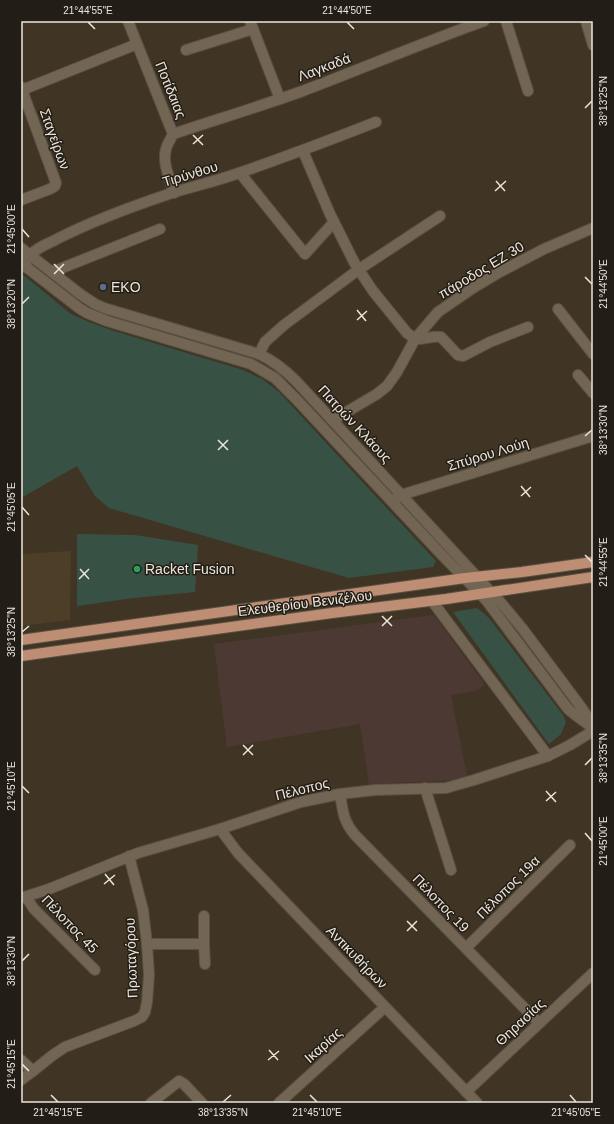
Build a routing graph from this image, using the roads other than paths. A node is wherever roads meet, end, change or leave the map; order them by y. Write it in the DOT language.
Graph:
graph roads {
  1 [pos="128,21"];
  2 [pos="484,21"];
  3 [pos="506,21"];
  4 [pos="586,21"];
  5 [pos="251,25"];
  6 [pos="137,44"];
  7 [pos="593,45"];
  8 [pos="186,50"];
  9 [pos="21,88"];
  10 [pos="528,91"];
  11 [pos="280,99"];
  12 [pos="376,122"];
  13 [pos="173,134"];
  14 [pos="303,151"];
  15 [pos="240,173"];
  16 [pos="174,193"];
  17 [pos="21,200"];
  18 [pos="440,216"];
  19 [pos="334,222"];
  20 [pos="593,228"];
  21 [pos="160,229"];
  22 [pos="21,248"];
  23 [pos="30,255"];
  24 [pos="24,266"];
  25 [pos="358,270"];
  26 [pos="52,272"];
  27 [pos="558,309"];
  28 [pos="528,327"];
  29 [pos="415,339"];
  30 [pos="258,354"];
  31 [pos="593,354"];
  32 [pos="578,375"];
  33 [pos="593,393"];
  34 [pos="332,420"];
  35 [pos="593,436"];
  36 [pos="401,495"];
  37 [pos="392,501"];
  38 [pos="593,562"];
  39 [pos="478,577"];
  40 [pos="593,577"];
  41 [pos="465,578"];
  42 [pos="492,592"];
  43 [pos="480,594"];
  44 [pos="432,601"];
  45 [pos="21,640"];
  46 [pos="21,656"];
  47 [pos="593,724"];
  48 [pos="593,728"];
  49 [pos="593,731"];
  50 [pos="548,756"];
  51 [pos="425,788"];
  52 [pos="340,794"];
  53 [pos="220,829"];
  54 [pos="570,845"];
  55 [pos="129,856"];
  56 [pos="451,870"];
  57 [pos="24,897"];
  58 [pos="204,916"];
  59 [pos="147,944"];
  60 [pos="204,944"];
  61 [pos="466,948"];
  62 [pos="205,964"];
  63 [pos="94,970"];
  64 [pos="593,973"];
  65 [pos="385,1007"];
  66 [pos="539,1023"];
  67 [pos="21,1060"];
  68 [pos="33,1071"];
  69 [pos="21,1080"];
  70 [pos="466,1092"];
  71 [pos="151,1103"];
  72 [pos="202,1103"];
  73 [pos="279,1103"];
  74 [pos="477,1103"];
  1 -- 6 [label="street, Ποτίδαιας"];
  2 -- 11 [label="street, Λαγκαδά"];
  3 -- 10 [label="street"];
  4 -- 7 [label="street"];
  5 -- 8 [label="street"];
  5 -- 11 [label="street"];
  6 -- 9 [label="street, Σταγείρων"];
  6 -- 13 [label="street, Ποτίδαιας"];
  9 -- 17 [label="street, Σταγείρων"];
  11 -- 13 [label="street, Λαγκαδά"];
  12 -- 14 [label="street, Τιρύνθου"];
  13 -- 16 [label="street, Ποτίδαιας"];
  14 -- 15 [label="street, Τιρύνθου"];
  14 -- 19 [label="street"];
  15 -- 16 [label="street, Τιρύνθου"];
  15 -- 19 [label="street"];
  16 -- 23 [label="street, Τιρύνθου"];
  18 -- 25 [label="street"];
  19 -- 25 [label="street"];
  20 -- 29 [label="street, πάροδος ΕΖ 30"];
  21 -- 26 [label="street"];
  22 -- 23 [label="street, Πατρών Κλάους"];
  23 -- 24 [label="street"];
  23 -- 26 [label="street, Πατρών Κλάους"];
  24 -- 37 [label="street, Πατρών Κλάους"];
  25 -- 29 [label="street"];
  25 -- 30 [label="street"];
  26 -- 30 [label="street, Πατρών Κλάους"];
  27 -- 31 [label="street"];
  28 -- 29 [label="street"];
  29 -- 34 [label="street, πάροδος ΕΖ 30"];
  30 -- 34 [label="street, Πατρών Κλάους"];
  32 -- 33 [label="street"];
  34 -- 36 [label="street, Πατρών Κλάους"];
  35 -- 36 [label="street, Σπύρου Λούη"];
  36 -- 37 [label="street, Σπύρου Λούη"];
  36 -- 39 [label="street, Πατρών Κλάους"];
  37 -- 41 [label="street, Πατρών Κλάους"];
  38 -- 39 [label="main road, Ελευθερίου Βενιζέλου"];
  39 -- 41 [label="main road, Ελευθερίου Βενιζέλου"];
  39 -- 42 [label="street, Πατρών Κλάους"];
  40 -- 42 [label="main road, Ελευθερίου Βενιζέλου"];
  41 -- 43 [label="street, Πατρών Κλάους"];
  41 -- 45 [label="main road, Ελευθερίου Βενιζέλου"];
  42 -- 43 [label="main road, Ελευθερίου Βενιζέλου"];
  42 -- 47 [label="street, Πατρών Κλάους"];
  43 -- 44 [label="main road, Ελευθερίου Βενιζέλου"];
  43 -- 48 [label="street, Πατρών Κλάους"];
  44 -- 46 [label="main road, Ελευθερίου Βενιζέλου"];
  44 -- 50 [label="street"];
  49 -- 50 [label="street, Πέλοπος"];
  50 -- 51 [label="street, Πέλοπος"];
  51 -- 52 [label="street, Πέλοπος"];
  51 -- 56 [label="street"];
  52 -- 53 [label="street, Πέλοπος"];
  52 -- 61 [label="street, Πέλοπος 19"];
  53 -- 55 [label="street, Πέλοπος"];
  53 -- 65 [label="street, Αντικυθήρων"];
  54 -- 61 [label="street, Πέλοπος 19α"];
  55 -- 57 [label="street, Πέλοπος"];
  55 -- 59 [label="street, Πρωταγόρου"];
  57 -- 63 [label="street, Πέλοπος 45"];
  58 -- 60 [label="street"];
  59 -- 60 [label="street"];
  59 -- 68 [label="street, Πρωταγόρου"];
  60 -- 62 [label="street"];
  61 -- 66 [label="street, Πέλοπος 19"];
  64 -- 66 [label="street, Θηρασίας"];
  65 -- 70 [label="street, Αντικυθήρων"];
  65 -- 73 [label="street, Ικαρίας"];
  66 -- 70 [label="street, Θηρασίας"];
  67 -- 68 [label="street"];
  68 -- 69 [label="street"];
  70 -- 74 [label="street, Αντικυθήρων"];
  71 -- 72 [label="street"];
}
